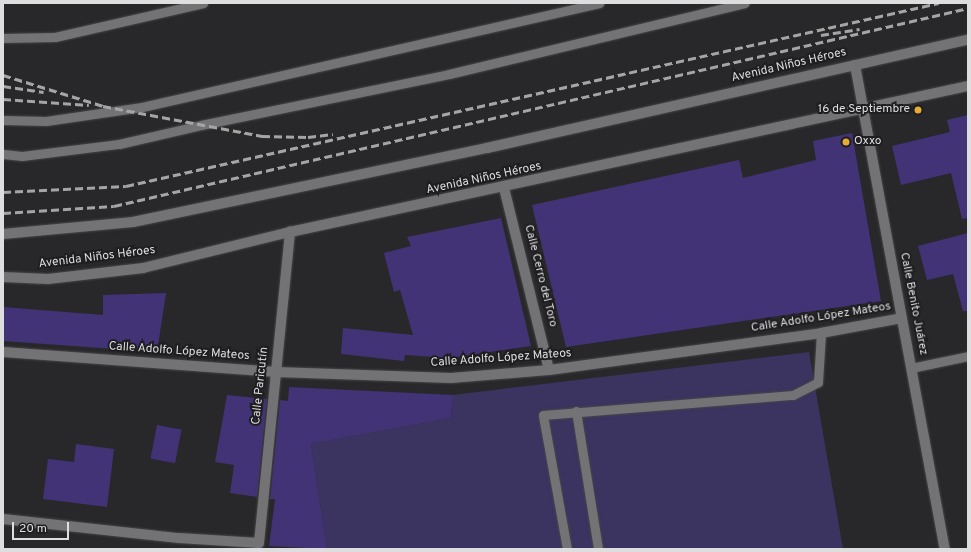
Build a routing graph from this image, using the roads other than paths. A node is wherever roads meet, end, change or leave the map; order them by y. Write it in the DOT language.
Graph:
graph roads {
  1 [pos="204,3"];
  2 [pos="599,3"];
  3 [pos="745,3"];
  4 [pos="3,38"];
  5 [pos="968,40"];
  6 [pos="855,65"];
  7 [pos="968,86"];
  8 [pos="863,110"];
  9 [pos="3,120"];
  10 [pos="3,154"];
  11 [pos="504,188"];
  12 [pos="290,232"];
  13 [pos="3,234"];
  14 [pos="3,277"];
  15 [pos="902,318"];
  16 [pos="822,333"];
  17 [pos="3,352"];
  18 [pos="968,356"];
  19 [pos="911,368"];
  20 [pos="549,370"];
  21 [pos="276,372"];
  22 [pos="576,411"];
  23 [pos="3,518"];
  24 [pos="567,549"];
  25 [pos="598,549"];
  26 [pos="945,549"];
  1 -- 4 [label="lane"];
  2 -- 9 [label="lane"];
  3 -- 10 [label="lane"];
  5 -- 6 [label="street, Avenida Niños Héroes"];
  6 -- 8 [label="street, Calle Benito Juárez"];
  6 -- 13 [label="street, Avenida Niños Héroes"];
  7 -- 8 [label="street, Avenida Niños Héroes"];
  8 -- 11 [label="street, Avenida Niños Héroes"];
  8 -- 15 [label="street, Calle Benito Juárez"];
  11 -- 12 [label="street, Avenida Niños Héroes"];
  11 -- 20 [label="street, Calle Cerro del Toro"];
  12 -- 14 [label="street, Avenida Niños Héroes"];
  12 -- 21 [label="street, Calle Paricutín"];
  15 -- 16 [label="street, Calle Adolfo López Mateos"];
  15 -- 19 [label="street, Calle Benito Juárez"];
  16 -- 20 [label="street, Calle Adolfo López Mateos"];
  16 -- 22 [label="lane"];
  17 -- 21 [label="street, Calle Adolfo López Mateos"];
  18 -- 19 [label="lane"];
  19 -- 26 [label="street, Calle Benito Juárez"];
  20 -- 21 [label="street, Calle Adolfo López Mateos"];
  21 -- 23 [label="street, Calle Paricutín"];
  22 -- 24 [label="lane"];
  22 -- 25 [label="lane"];
}
